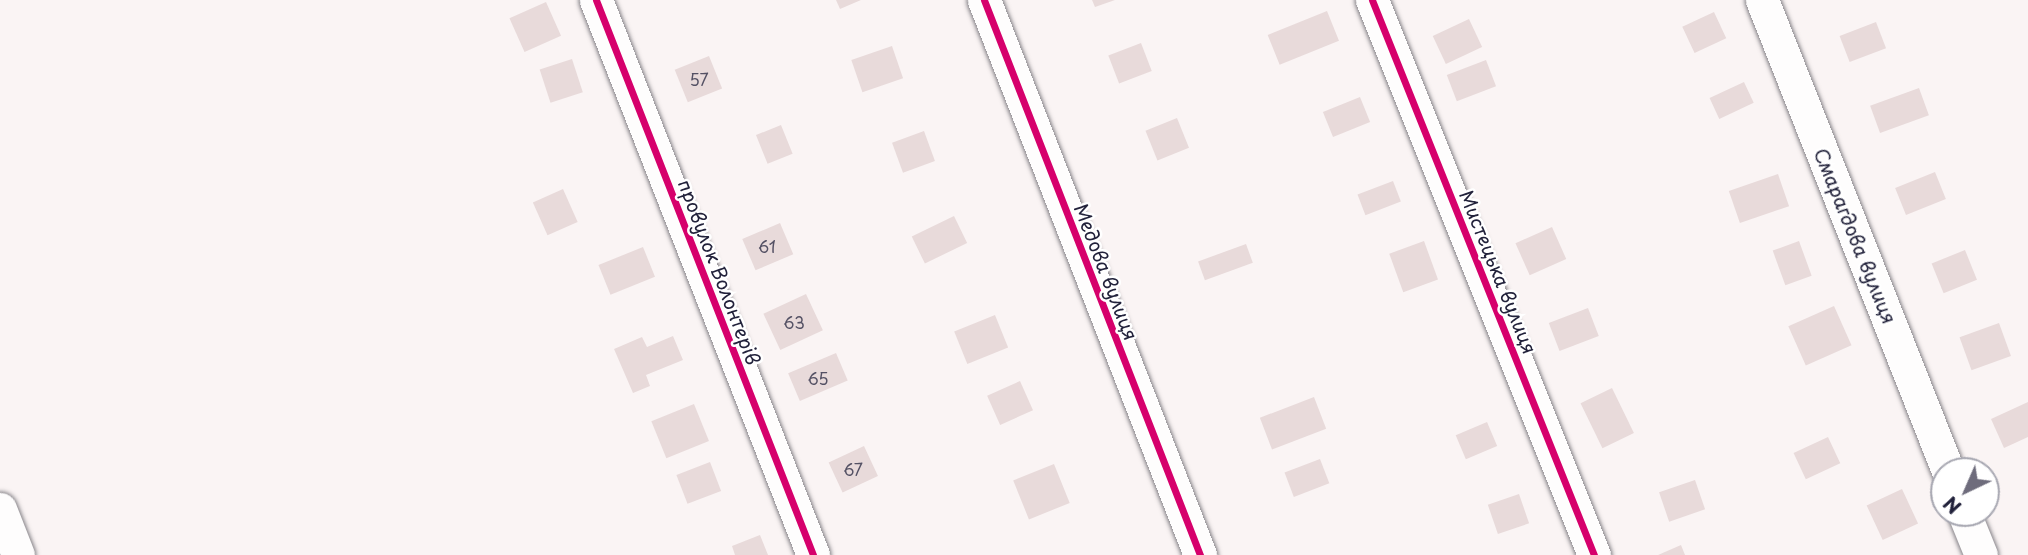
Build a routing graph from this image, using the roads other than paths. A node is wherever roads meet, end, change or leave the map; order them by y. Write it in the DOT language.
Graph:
graph roads {
  1 [pos="596,0"];
  2 [pos="984,0"];
  3 [pos="1372,0"];
  4 [pos="1762,0"];
  5 [pos="1942,457"];
  6 [pos="0,509"];
  7 [pos="1970,527"];
  8 [pos="18,555"];
  9 [pos="813,555"];
  10 [pos="1200,555"];
  11 [pos="1594,555"];
  12 [pos="1981,555"];
  1 -- 9 [label="street, провулок Волонтерів"];
  2 -- 10 [label="street, Медова вулиця"];
  3 -- 11 [label="street, Мистецька вулиця"];
  4 -- 5 [label="street, Смарагдова вулиця"];
  6 -- 8 [label="street"];
  7 -- 12 [label="street"];
}
